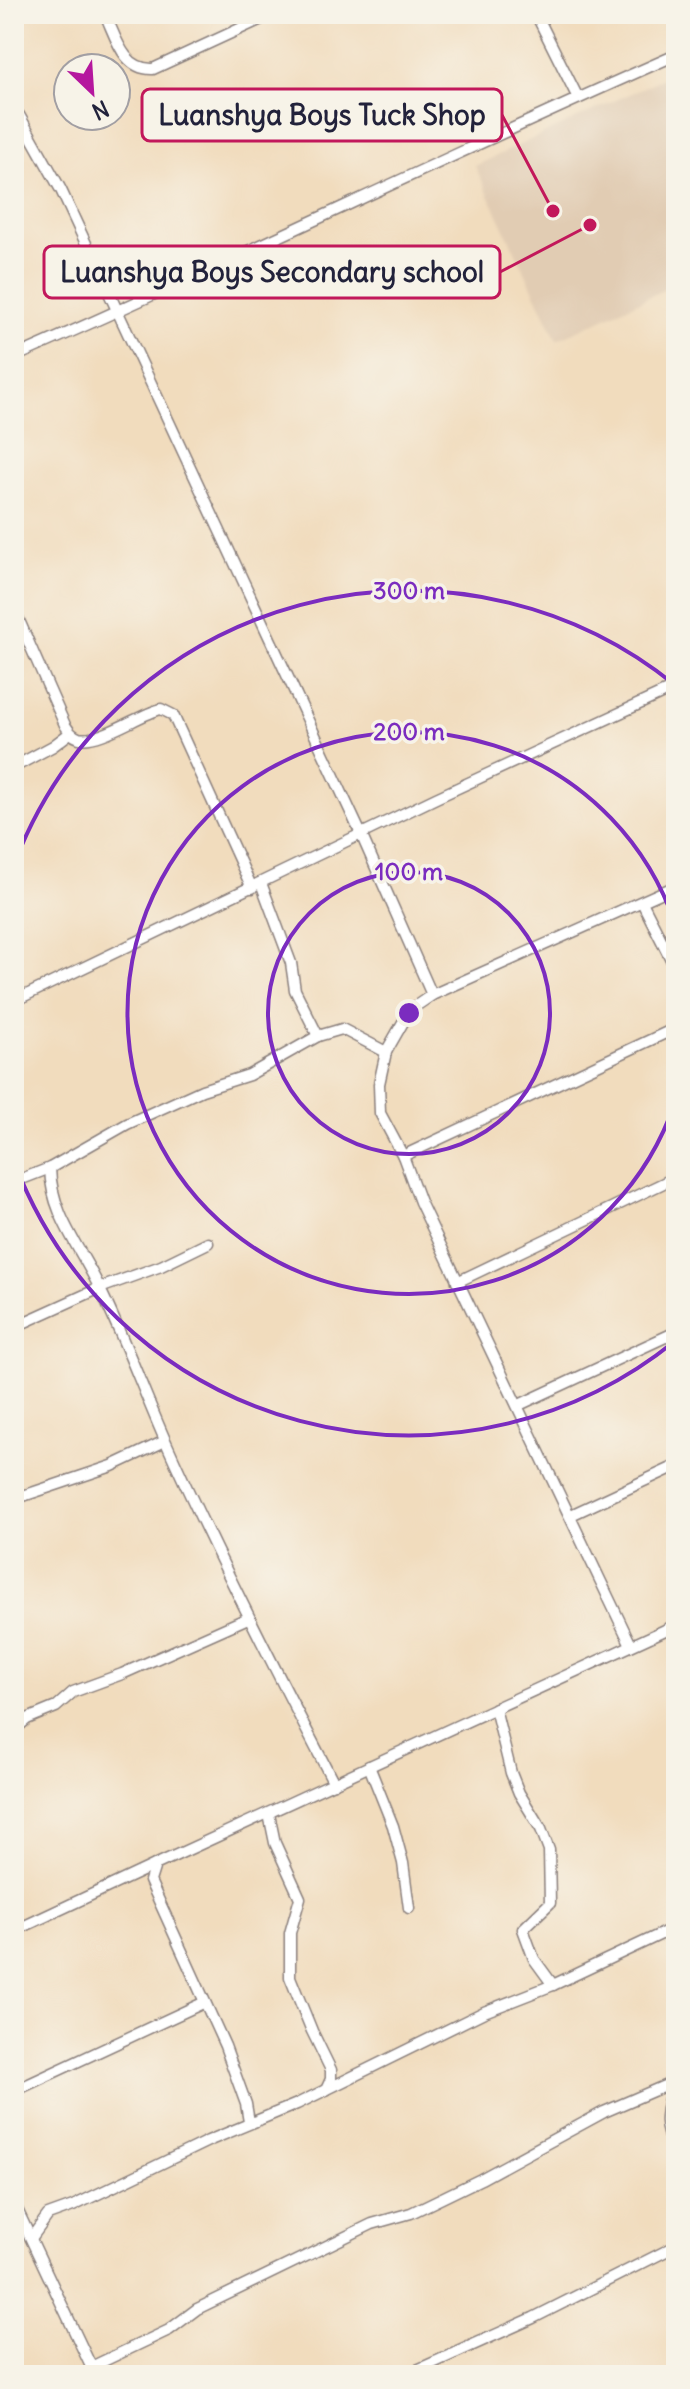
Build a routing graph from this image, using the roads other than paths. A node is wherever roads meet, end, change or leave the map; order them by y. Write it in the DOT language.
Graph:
graph roads {
  1 [pos="105,14"];
  2 [pos="272,14"];
  3 [pos="536,14"];
  4 [pos="676,55"];
  5 [pos="578,98"];
  6 [pos="14,113"];
  7 [pos="118,312"];
  8 [pos="14,357"];
  9 [pos="14,609"];
  10 [pos="676,687"];
  11 [pos="70,733"];
  12 [pos="14,767"];
  13 [pos="361,834"];
  14 [pos="257,885"];
  15 [pos="676,886"];
  16 [pos="642,902"];
  17 [pos="676,969"];
  18 [pos="432,995"];
  19 [pos="14,1001"];
  20 [pos="676,1028"];
  21 [pos="318,1036"];
  22 [pos="386,1052"];
  23 [pos="403,1156"];
  24 [pos="50,1168"];
  25 [pos="676,1177"];
  26 [pos="14,1182"];
  27 [pos="208,1243"];
  28 [pos="457,1282"];
  29 [pos="100,1288"];
  30 [pos="14,1327"];
  31 [pos="676,1332"];
  32 [pos="519,1405"];
  33 [pos="165,1441"];
  34 [pos="676,1466"];
  35 [pos="14,1499"];
  36 [pos="571,1515"];
  37 [pos="248,1618"];
  38 [pos="676,1625"];
  39 [pos="631,1645"];
  40 [pos="495,1708"];
  41 [pos="14,1730"];
  42 [pos="369,1766"];
  43 [pos="334,1783"];
  44 [pos="269,1814"];
  45 [pos="155,1865"];
  46 [pos="409,1908"];
  47 [pos="676,1927"];
  48 [pos="14,1931"];
  49 [pos="553,1985"];
  50 [pos="203,2003"];
  51 [pos="675,2082"];
  52 [pos="326,2090"];
  53 [pos="14,2091"];
  54 [pos="249,2122"];
  55 [pos="676,2152"];
  56 [pos="14,2203"];
  57 [pos="32,2237"];
  58 [pos="676,2246"];
  59 [pos="93,2371"];
  60 [pos="406,2375"];
  1 -- 2 [label="street"];
  3 -- 5 [label="street"];
  4 -- 5 [label="street"];
  5 -- 7 [label="street"];
  6 -- 7 [label="street"];
  7 -- 8 [label="street"];
  7 -- 13 [label="street"];
  9 -- 11 [label="street"];
  10 -- 13 [label="street"];
  11 -- 12 [label="street"];
  11 -- 14 [label="street"];
  13 -- 14 [label="street"];
  13 -- 18 [label="street"];
  14 -- 19 [label="street"];
  14 -- 21 [label="street"];
  15 -- 16 [label="street"];
  16 -- 17 [label="street"];
  16 -- 18 [label="street"];
  18 -- 22 [label="street"];
  20 -- 23 [label="street"];
  21 -- 22 [label="street"];
  21 -- 24 [label="street"];
  22 -- 23 [label="street"];
  23 -- 28 [label="street"];
  24 -- 26 [label="street"];
  24 -- 29 [label="street"];
  25 -- 28 [label="street"];
  27 -- 29 [label="street"];
  28 -- 32 [label="street"];
  29 -- 30 [label="street"];
  29 -- 33 [label="street"];
  31 -- 32 [label="street"];
  32 -- 36 [label="street"];
  33 -- 35 [label="street"];
  33 -- 37 [label="street"];
  34 -- 36 [label="street"];
  36 -- 39 [label="street"];
  37 -- 41 [label="street"];
  37 -- 43 [label="street"];
  38 -- 39 [label="street"];
  39 -- 40 [label="street"];
  40 -- 42 [label="street"];
  40 -- 49 [label="street"];
  42 -- 43 [label="street"];
  42 -- 46 [label="street"];
  43 -- 44 [label="street"];
  44 -- 45 [label="street"];
  44 -- 52 [label="street"];
  45 -- 48 [label="street"];
  45 -- 50 [label="street"];
  47 -- 49 [label="street"];
  49 -- 52 [label="street"];
  50 -- 53 [label="street"];
  50 -- 54 [label="street"];
  51 -- 55 [label="street"];
  51 -- 59 [label="street"];
  52 -- 54 [label="street"];
  54 -- 57 [label="street"];
  56 -- 57 [label="street"];
  57 -- 59 [label="street"];
  58 -- 60 [label="street"];
}
